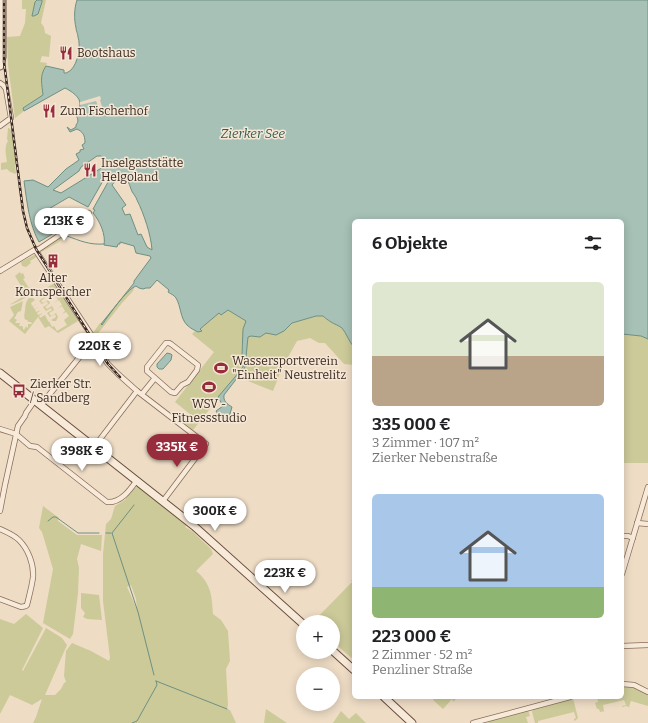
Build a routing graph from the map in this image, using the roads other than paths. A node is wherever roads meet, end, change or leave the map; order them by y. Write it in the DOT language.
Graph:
graph roads {
  1 [pos="2,0"];
  2 [pos="0,66"];
  3 [pos="0,83"];
  4 [pos="0,126"];
  5 [pos="89,214"];
  6 [pos="36,250"];
  7 [pos="0,271"];
  8 [pos="94,339"];
  9 [pos="0,373"];
  10 [pos="155,378"];
  11 [pos="139,393"];
  12 [pos="37,402"];
  13 [pos="0,429"];
  14 [pos="16,434"];
  15 [pos="94,447"];
  16 [pos="137,480"];
  17 [pos="648,487"];
  18 [pos="163,501"];
  19 [pos="0,510"];
  20 [pos="637,523"];
  21 [pos="648,524"];
  22 [pos="0,529"];
  23 [pos="624,536"];
  24 [pos="633,538"];
  25 [pos="624,567"];
  26 [pos="0,599"];
  27 [pos="296,618"];
  28 [pos="648,644"];
  29 [pos="624,646"];
  30 [pos="340,657"];
  31 [pos="352,668"];
  32 [pos="624,684"];
  33 [pos="648,692"];
  34 [pos="386,699"];
  35 [pos="563,699"];
  36 [pos="412,723"];
  37 [pos="473,723"];
  1 -- 2 [label="main road"];
  3 -- 4 [label="street"];
  5 -- 6 [label="street"];
  6 -- 7 [label="street"];
  6 -- 8 [label="street"];
  8 -- 11 [label="street"];
  8 -- 12 [label="street"];
  9 -- 12 [label="main road"];
  10 -- 10 [label="street"];
  10 -- 11 [label="street"];
  11 -- 15 [label="street"];
  11 -- 18 [label="street"];
  12 -- 14 [label="street"];
  12 -- 15 [label="main road"];
  13 -- 14 [label="street"];
  14 -- 16 [label="street"];
  14 -- 19 [label="street"];
  15 -- 16 [label="main road"];
  16 -- 18 [label="main road"];
  17 -- 20 [label="street"];
  18 -- 27 [label="main road"];
  20 -- 21 [label="street"];
  20 -- 24 [label="street"];
  22 -- 26 [label="street"];
  23 -- 24 [label="street"];
  24 -- 25 [label="street"];
  28 -- 29 [label="street"];
  30 -- 31 [label="main road"];
  32 -- 33 [label="street"];
  34 -- 36 [label="main road"];
  35 -- 37 [label="street"];
}
